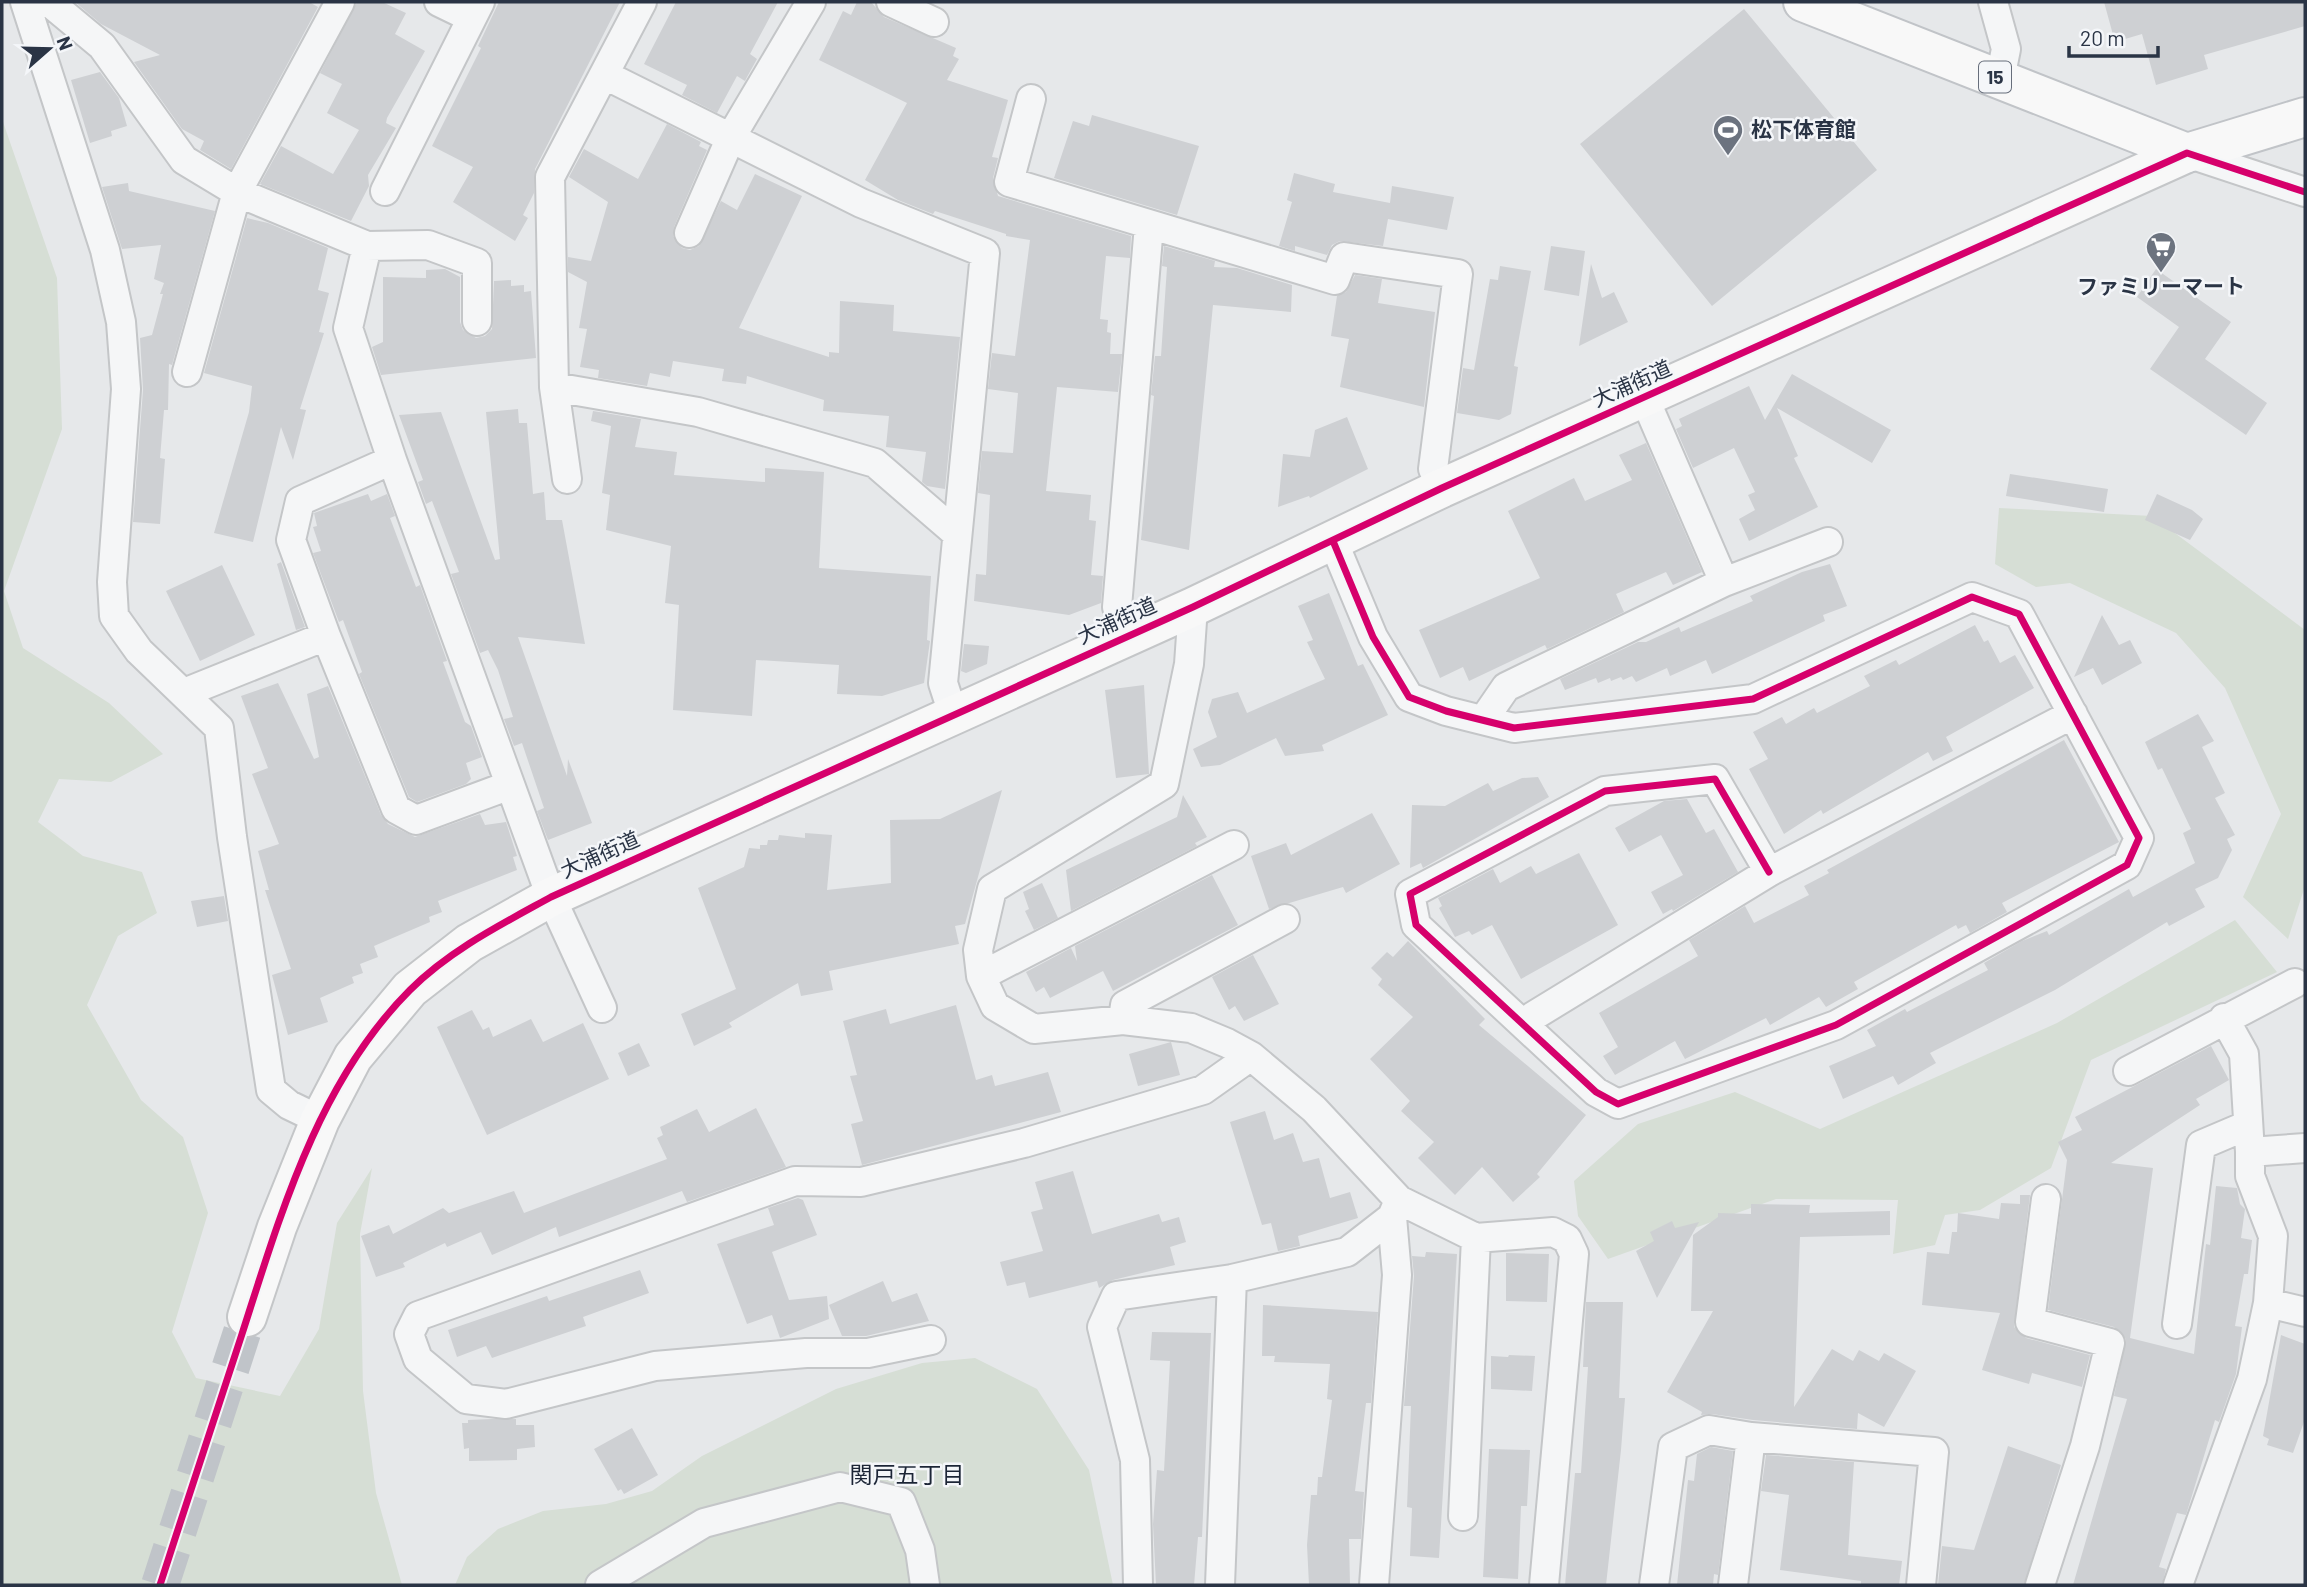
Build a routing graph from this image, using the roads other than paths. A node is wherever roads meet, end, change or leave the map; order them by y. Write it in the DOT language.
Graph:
graph roads {
  1 [pos="25,2"];
  2 [pos="49,2"];
  3 [pos="340,2"];
  4 [pos="439,2"];
  5 [pos="642,2"];
  6 [pos="811,2"];
  7 [pos="891,2"];
  8 [pos="1803,2"];
  9 [pos="1993,2"];
  10 [pos="476,10"];
  11 [pos="934,22"];
  12 [pos="605,75"];
  13 [pos="2000,79"];
  14 [pos="1031,99"];
  15 [pos="2305,117"];
  16 [pos="732,137"];
  17 [pos="2187,153"];
  18 [pos="385,191"];
  19 [pos="237,192"];
  20 [pos="2305,192"];
  21 [pos="1149,225"];
  22 [pos="689,233"];
  23 [pos="367,246"];
  24 [pos="477,321"];
  25 [pos="187,372"];
  26 [pos="554,387"];
  27 [pos="1644,397"];
  28 [pos="392,460"];
  29 [pos="567,479"];
  30 [pos="1442,488"];
  31 [pos="956,533"];
  32 [pos="1333,541"];
  33 [pos="1828,542"];
  34 [pos="1724,582"];
  35 [pos="1193,607"];
  36 [pos="326,636"];
  37 [pos="1124,636"];
  38 [pos="184,693"];
  39 [pos="953,714"];
  40 [pos="2073,714"];
  41 [pos="1484,719"];
  42 [pos="510,785"];
  43 [pos="1234,845"];
  44 [pos="1769,872"];
  45 [pos="551,897"];
  46 [pos="1285,919"];
  47 [pos="981,976"];
  48 [pos="2295,983"];
  49 [pos="602,1008"];
  50 [pos="2224,1018"];
  51 [pos="1123,1020"];
  52 [pos="1522,1023"];
  53 [pos="1251,1056"];
  54 [pos="2128,1071"];
  55 [pos="320,1120"];
  56 [pos="2249,1138"];
  57 [pos="2305,1148"];
  58 [pos="2046,1199"];
  59 [pos="1396,1208"];
  60 [pos="1476,1238"];
  61 [pos="1232,1279"];
  62 [pos="2268,1303"];
  63 [pos="2305,1312"];
  64 [pos="247,1317"];
  65 [pos="2177,1324"];
  66 [pos="931,1340"];
  67 [pos="1751,1437"];
  68 [pos="1463,1516"];
  69 [pos="600,1585"];
  70 [pos="925,1585"];
  71 [pos="1138,1585"];
  72 [pos="1220,1585"];
  73 [pos="1374,1585"];
  74 [pos="1544,1585"];
  75 [pos="1654,1585"];
  76 [pos="1734,1585"];
  77 [pos="1921,1585"];
  78 [pos="2040,1585"];
  79 [pos="2178,1585"];
  1 -- 38 [label="street"];
  2 -- 19 [label="street"];
  3 -- 19 [label="street"];
  4 -- 10 [label="street"];
  5 -- 12 [label="street"];
  6 -- 16 [label="street"];
  7 -- 11 [label="street"];
  8 -- 13 [label="street, 15"];
  9 -- 13 [label="street"];
  10 -- 18 [label="street"];
  12 -- 16 [label="street"];
  12 -- 26 [label="street"];
  13 -- 17 [label="street, 15"];
  14 -- 21 [label="street"];
  15 -- 17 [label="street, 大浦街道"];
  16 -- 22 [label="street"];
  16 -- 31 [label="street"];
  17 -- 20 [label="street"];
  17 -- 27 [label="street, 大浦街道"];
  19 -- 23 [label="street"];
  19 -- 25 [label="street"];
  21 -- 30 [label="street"];
  21 -- 37 [label="street"];
  23 -- 24 [label="street"];
  23 -- 28 [label="street"];
  26 -- 29 [label="street"];
  26 -- 31 [label="street"];
  27 -- 30 [label="street, 大浦街道"];
  27 -- 34 [label="street"];
  28 -- 36 [label="street"];
  28 -- 42 [label="street"];
  30 -- 32 [label="street, 大浦街道"];
  31 -- 39 [label="street"];
  32 -- 35 [label="street, 大浦街道"];
  32 -- 41 [label="street"];
  33 -- 34 [label="street"];
  34 -- 41 [label="street"];
  35 -- 37 [label="street, 大浦街道"];
  35 -- 47 [label="street"];
  36 -- 38 [label="street"];
  36 -- 42 [label="street"];
  37 -- 39 [label="street, 大浦街道"];
  38 -- 55 [label="street"];
  39 -- 45 [label="street, 大浦街道"];
  40 -- 41 [label="street"];
  40 -- 44 [label="street"];
  40 -- 52 [label="street"];
  42 -- 45 [label="street"];
  43 -- 47 [label="street"];
  44 -- 52 [label="street"];
  44 -- 52 [label="street"];
  45 -- 49 [label="street"];
  45 -- 55 [label="street, 大浦街道"];
  46 -- 51 [label="street"];
  47 -- 51 [label="street"];
  48 -- 50 [label="street"];
  50 -- 54 [label="street"];
  50 -- 56 [label="street"];
  51 -- 53 [label="street"];
  53 -- 59 [label="street"];
  53 -- 66 [label="street"];
  55 -- 64 [label="street, 大浦街道"];
  56 -- 57 [label="street"];
  56 -- 62 [label="street"];
  56 -- 65 [label="street"];
  58 -- 78 [label="street"];
  59 -- 60 [label="street"];
  59 -- 61 [label="street"];
  59 -- 73 [label="street"];
  60 -- 68 [label="street"];
  60 -- 74 [label="street"];
  61 -- 71 [label="street"];
  61 -- 72 [label="street"];
  62 -- 63 [label="street"];
  62 -- 79 [label="street"];
  67 -- 75 [label="street"];
  67 -- 76 [label="street"];
  67 -- 77 [label="street"];
  69 -- 70 [label="street"];
}
